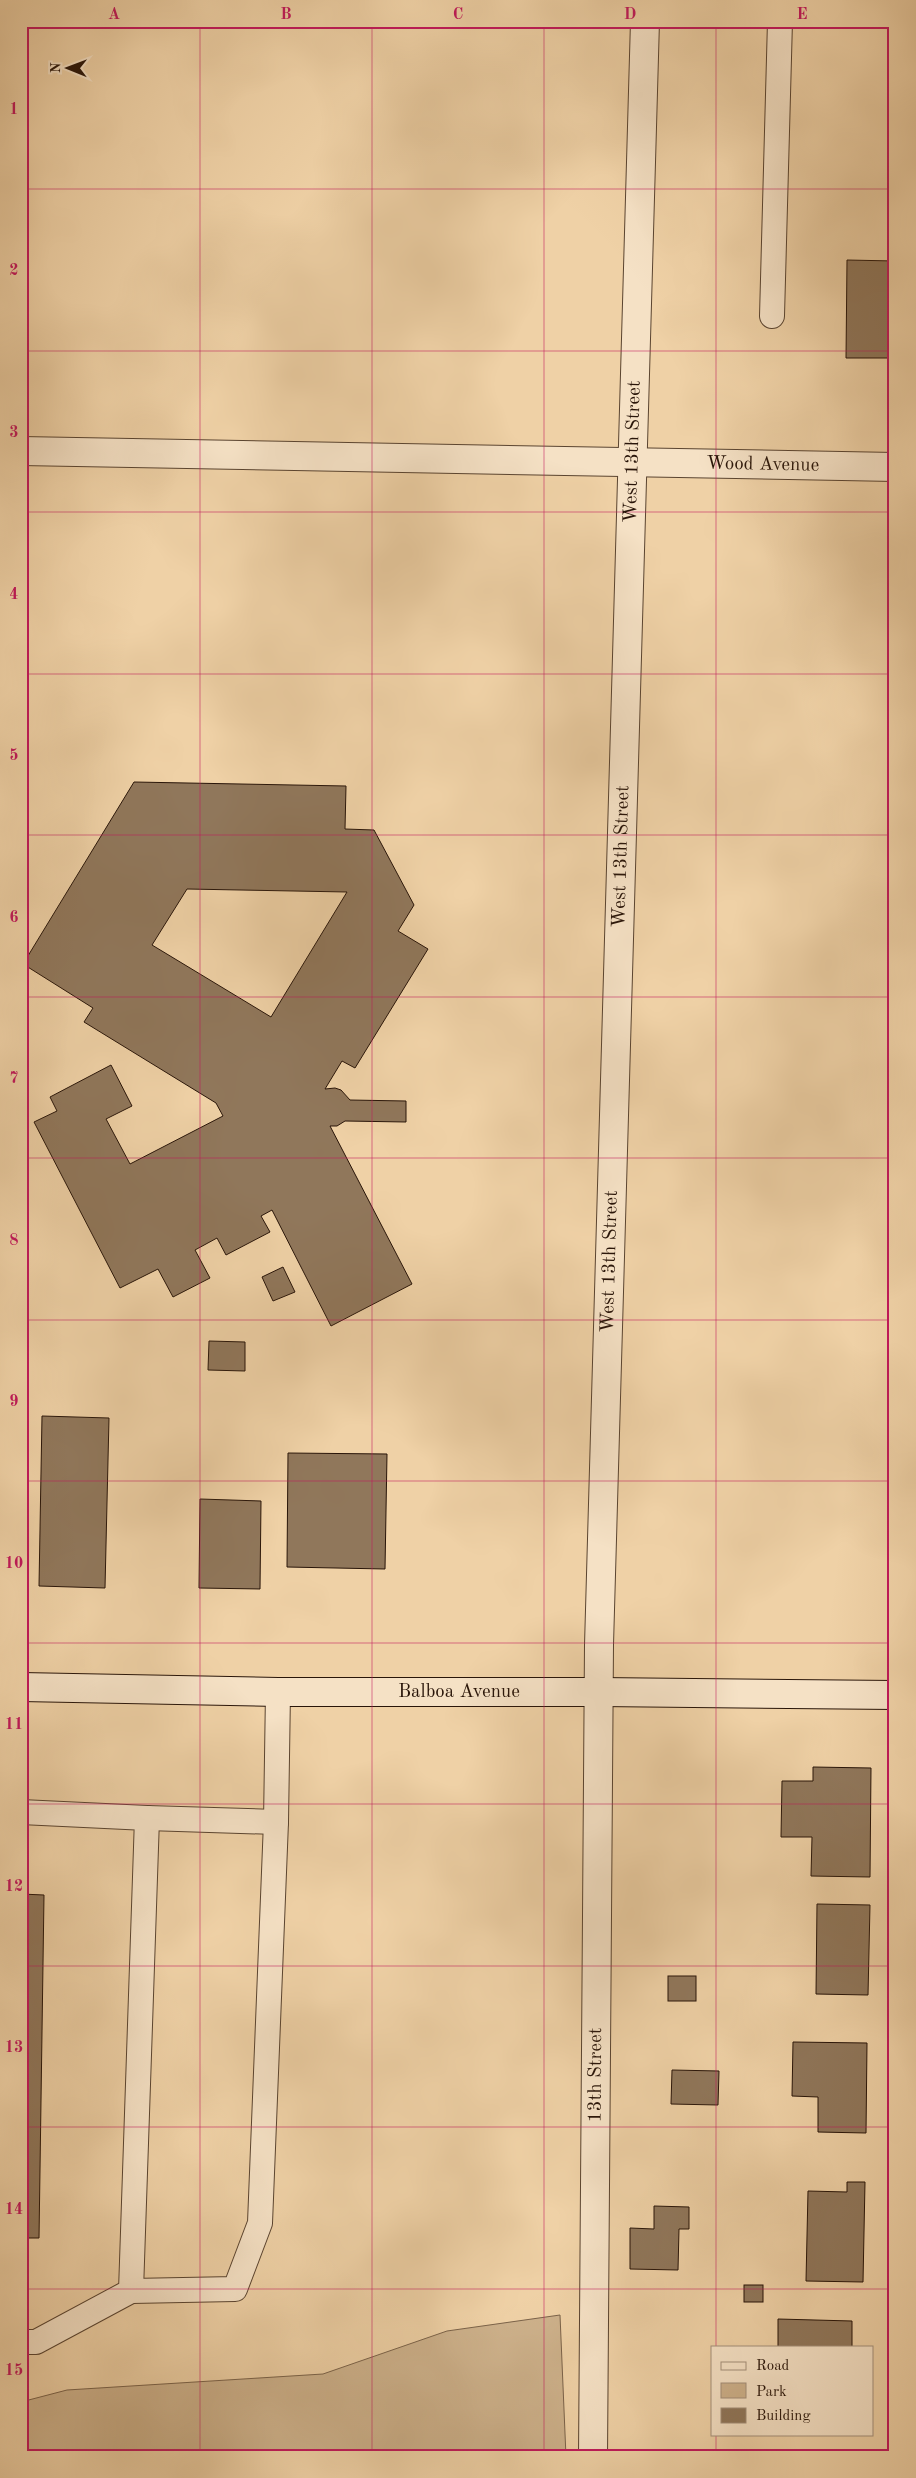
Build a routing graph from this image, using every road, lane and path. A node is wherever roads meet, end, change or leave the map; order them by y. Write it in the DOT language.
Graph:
graph roads {
  1 [pos="645,21"];
  2 [pos="780,21"];
  3 [pos="772,316"];
  4 [pos="21,451"];
  5 [pos="633,464"];
  6 [pos="895,466"];
  7 [pos="21,1687"];
  8 [pos="278,1692"];
  9 [pos="599,1692"];
  10 [pos="895,1695"];
  11 [pos="21,1812"];
  12 [pos="146,1818"];
  13 [pos="276,1822"];
  14 [pos="131,2291"];
  15 [pos="21,2342"];
  16 [pos="593,2457"];
  1 -- 5 [label="street, West 13th Street"];
  2 -- 3 [label="lane"];
  4 -- 5 [label="street, Wood Avenue"];
  5 -- 6 [label="street, Wood Avenue"];
  5 -- 9 [label="street, West 13th Street"];
  7 -- 8 [label="street, Balboa Avenue"];
  8 -- 9 [label="street, Balboa Avenue"];
  8 -- 13 [label="lane"];
  9 -- 10 [label="street, Balboa Avenue"];
  9 -- 16 [label="street, 13th Street"];
  11 -- 12 [label="lane"];
  12 -- 13 [label="lane"];
  12 -- 14 [label="lane"];
  13 -- 14 [label="lane"];
  14 -- 15 [label="lane"];
}
